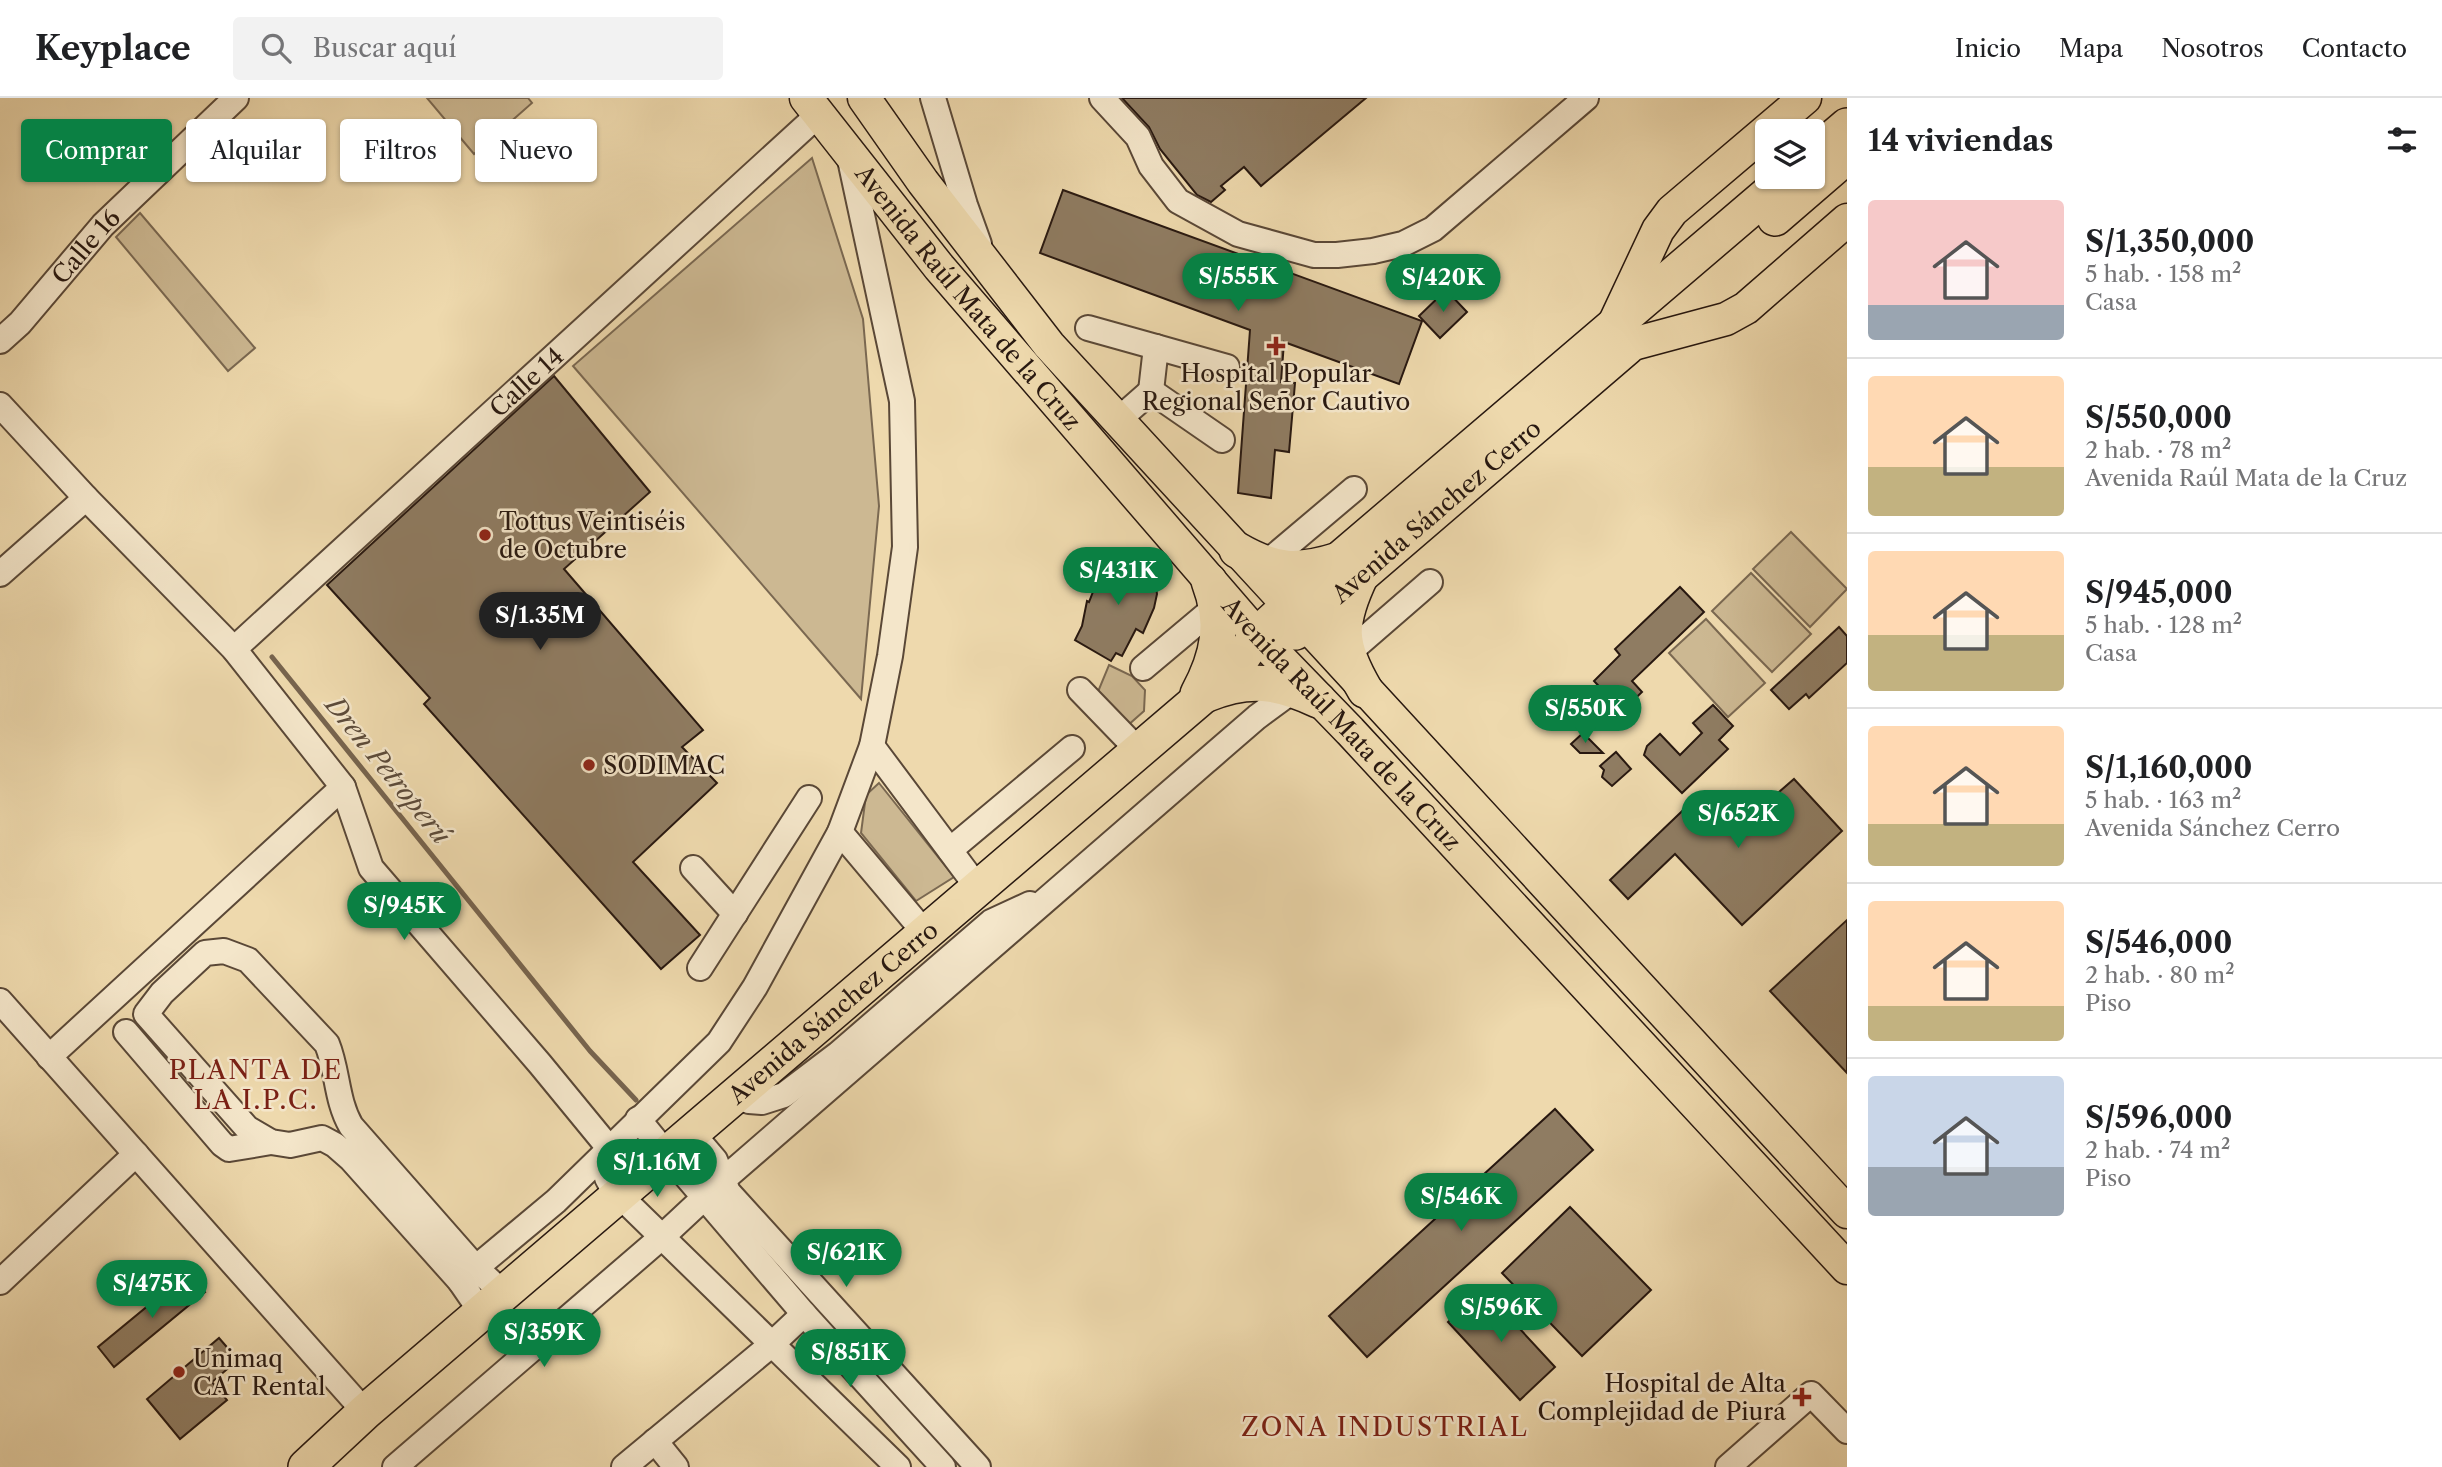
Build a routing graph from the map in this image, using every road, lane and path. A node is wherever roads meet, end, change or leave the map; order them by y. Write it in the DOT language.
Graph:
graph roads {
  1 [pos="236,98"];
  2 [pos="864,98"];
  3 [pos="933,98"];
  4 [pos="1102,98"];
  5 [pos="1587,98"];
  6 [pos="1805,98"];
  7 [pos="812,107"];
  8 [pos="1847,126"];
  9 [pos="1825,145"];
  10 [pos="849,155"];
  11 [pos="1847,156"];
  12 [pos="1775,189"];
  13 [pos="1847,220"];
  14 [pos="986,264"];
  15 [pos="1088,327"];
  16 [pos="1620,337"];
  17 [pos="0,341"];
  18 [pos="1156,347"];
  19 [pos="1227,367"];
  20 [pos="1151,391"];
  21 [pos="0,405"];
  22 [pos="1127,431"];
  23 [pos="1087,440"];
  24 [pos="1222,440"];
  25 [pos="1354,489"];
  26 [pos="86,498"];
  27 [pos="1250,558"];
  28 [pos="1350,568"];
  29 [pos="0,574"];
  30 [pos="1430,582"];
  31 [pos="1214,593"];
  32 [pos="1296,615"];
  33 [pos="1265,643"];
  34 [pos="234,649"];
  35 [pos="1347,654"];
  36 [pos="1143,668"];
  37 [pos="1080,690"];
  38 [pos="1365,690"];
  39 [pos="1307,695"];
  40 [pos="1198,700"];
  41 [pos="872,746"];
  42 [pos="1072,748"];
  43 [pos="1138,750"];
  44 [pos="343,787"];
  45 [pos="810,798"];
  46 [pos="840,832"];
  47 [pos="950,850"];
  48 [pos="693,868"];
  49 [pos="978,888"];
  50 [pos="1054,893"];
  51 [pos="735,914"];
  52 [pos="925,933"];
  53 [pos="700,968"];
  54 [pos="0,1002"];
  55 [pos="146,1014"];
  56 [pos="90,1019"];
  57 [pos="126,1032"];
  58 [pos="49,1057"];
  59 [pos="736,1095"];
  60 [pos="342,1110"];
  61 [pos="638,1119"];
  62 [pos="692,1133"];
  63 [pos="322,1138"];
  64 [pos="656,1141"];
  65 [pos="271,1142"];
  66 [pos="609,1148"];
  67 [pos="136,1154"];
  68 [pos="680,1169"];
  69 [pos="723,1180"];
  70 [pos="619,1195"];
  71 [pos="703,1198"];
  72 [pos="1847,1212"];
  73 [pos="663,1236"];
  74 [pos="1847,1268"];
  75 [pos="468,1274"];
  76 [pos="0,1282"];
  77 [pos="493,1303"];
  78 [pos="804,1314"];
  79 [pos="771,1345"];
  80 [pos="365,1412"];
  81 [pos="1847,1431"];
  82 [pos="655,1440"];
  83 [pos="306,1467"];
  84 [pos="395,1467"];
  85 [pos="624,1467"];
  86 [pos="676,1467"];
  87 [pos="898,1467"];
  88 [pos="943,1467"];
  89 [pos="978,1467"];
  90 [pos="1728,1467"];
  1 -- 17 [label="street, Calle 16"];
  2 -- 14 [label="main road, Avenida Raúl Mata de la Cruz"];
  3 -- 14 [label="street"];
  4 -- 5 [label="street"];
  6 -- 16 [label="main road, Avenida Sánchez Cerro"];
  7 -- 10 [label="main road, Avenida Raúl Mata de la Cruz"];
  7 -- 34 [label="street, Calle 14"];
  8 -- 9 [label="highway"];
  10 -- 23 [label="main road, Avenida Raúl Mata de la Cruz"];
  10 -- 41 [label="street"];
  11 -- 16 [label="highway, Avenida Sánchez Cerro"];
  12 -- 16 [label="highway, Avenida Sánchez Cerro"];
  13 -- 16 [label="main road, Avenida Sánchez Cerro"];
  14 -- 22 [label="main road, Avenida Raúl Mata de la Cruz"];
  15 -- 18 [label="street"];
  16 -- 28 [label="highway, Avenida Sánchez Cerro"];
  18 -- 19 [label="street"];
  18 -- 20 [label="street"];
  20 -- 22 [label="street"];
  20 -- 24 [label="street"];
  21 -- 26 [label="street"];
  22 -- 23 [label="main road"];
  22 -- 27 [label="main road, Avenida Raúl Mata de la Cruz"];
  23 -- 31 [label="main road, Avenida Raúl Mata de la Cruz"];
  25 -- 27 [label="street"];
  26 -- 29 [label="street"];
  26 -- 34 [label="street"];
  27 -- 28 [label="highway"];
  27 -- 32 [label="main road, Avenida Raúl Mata de la Cruz"];
  28 -- 32 [label="highway, Avenida Sánchez Cerro"];
  28 -- 35 [label="highway"];
  30 -- 35 [label="street"];
  31 -- 33 [label="main road, Avenida Raúl Mata de la Cruz"];
  31 -- 36 [label="street"];
  31 -- 40 [label="highway"];
  32 -- 33 [label="highway, Avenida Sánchez Cerro"];
  32 -- 38 [label="main road, Avenida Raúl Mata de la Cruz"];
  33 -- 39 [label="main road, Avenida Raúl Mata de la Cruz"];
  33 -- 40 [label="highway, Avenida Sánchez Cerro"];
  34 -- 44 [label="street"];
  35 -- 38 [label="highway"];
  37 -- 43 [label="street"];
  38 -- 72 [label="main road, Avenida Raúl Mata de la Cruz"];
  39 -- 40 [label="highway"];
  39 -- 50 [label="street"];
  39 -- 74 [label="main road, Avenida Raúl Mata de la Cruz"];
  40 -- 43 [label="highway, Avenida Sánchez Cerro"];
  41 -- 46 [label="street"];
  41 -- 47 [label="street"];
  42 -- 47 [label="street"];
  43 -- 49 [label="highway, Avenida Sánchez Cerro"];
  44 -- 56 [label="street"];
  44 -- 66 [label="street"];
  45 -- 51 [label="street"];
  46 -- 52 [label="street"];
  46 -- 61 [label="street"];
  47 -- 49 [label="street"];
  48 -- 51 [label="street"];
  49 -- 52 [label="highway, Avenida Sánchez Cerro"];
  50 -- 59 [label="street"];
  50 -- 69 [label="street"];
  51 -- 53 [label="street"];
  52 -- 59 [label="highway, Avenida Sánchez Cerro"];
  54 -- 58 [label="street"];
  55 -- 57 [label="street"];
  55 -- 60 [label="street"];
  55 -- 65 [label="street"];
  56 -- 57 [label="street"];
  56 -- 58 [label="street"];
  57 -- 65 [label="street"];
  58 -- 67 [label="street"];
  59 -- 62 [label="highway, Avenida Sánchez Cerro"];
  60 -- 63 [label="street"];
  60 -- 75 [label="street"];
  61 -- 64 [label="street"];
  61 -- 66 [label="street"];
  62 -- 69 [label="street"];
  62 -- 70 [label="highway, Avenida Sánchez Cerro"];
  63 -- 65 [label="street"];
  63 -- 75 [label="street"];
  66 -- 70 [label="street"];
  66 -- 75 [label="street"];
  67 -- 76 [label="street"];
  67 -- 80 [label="street"];
  68 -- 71 [label="street"];
  69 -- 71 [label="street"];
  69 -- 89 [label="street"];
  70 -- 73 [label="street"];
  70 -- 77 [label="highway, Avenida Sánchez Cerro"];
  71 -- 73 [label="street"];
  71 -- 78 [label="street"];
  73 -- 79 [label="street"];
  73 -- 84 [label="street"];
  75 -- 77 [label="street"];
  77 -- 80 [label="highway, Avenida Sánchez Cerro"];
  78 -- 79 [label="street"];
  78 -- 88 [label="street"];
  79 -- 82 [label="street"];
  79 -- 87 [label="street"];
  80 -- 83 [label="highway, Avenida Sánchez Cerro"];
  81 -- 90 [label="street"];
  82 -- 85 [label="street"];
  82 -- 86 [label="street"];
}
